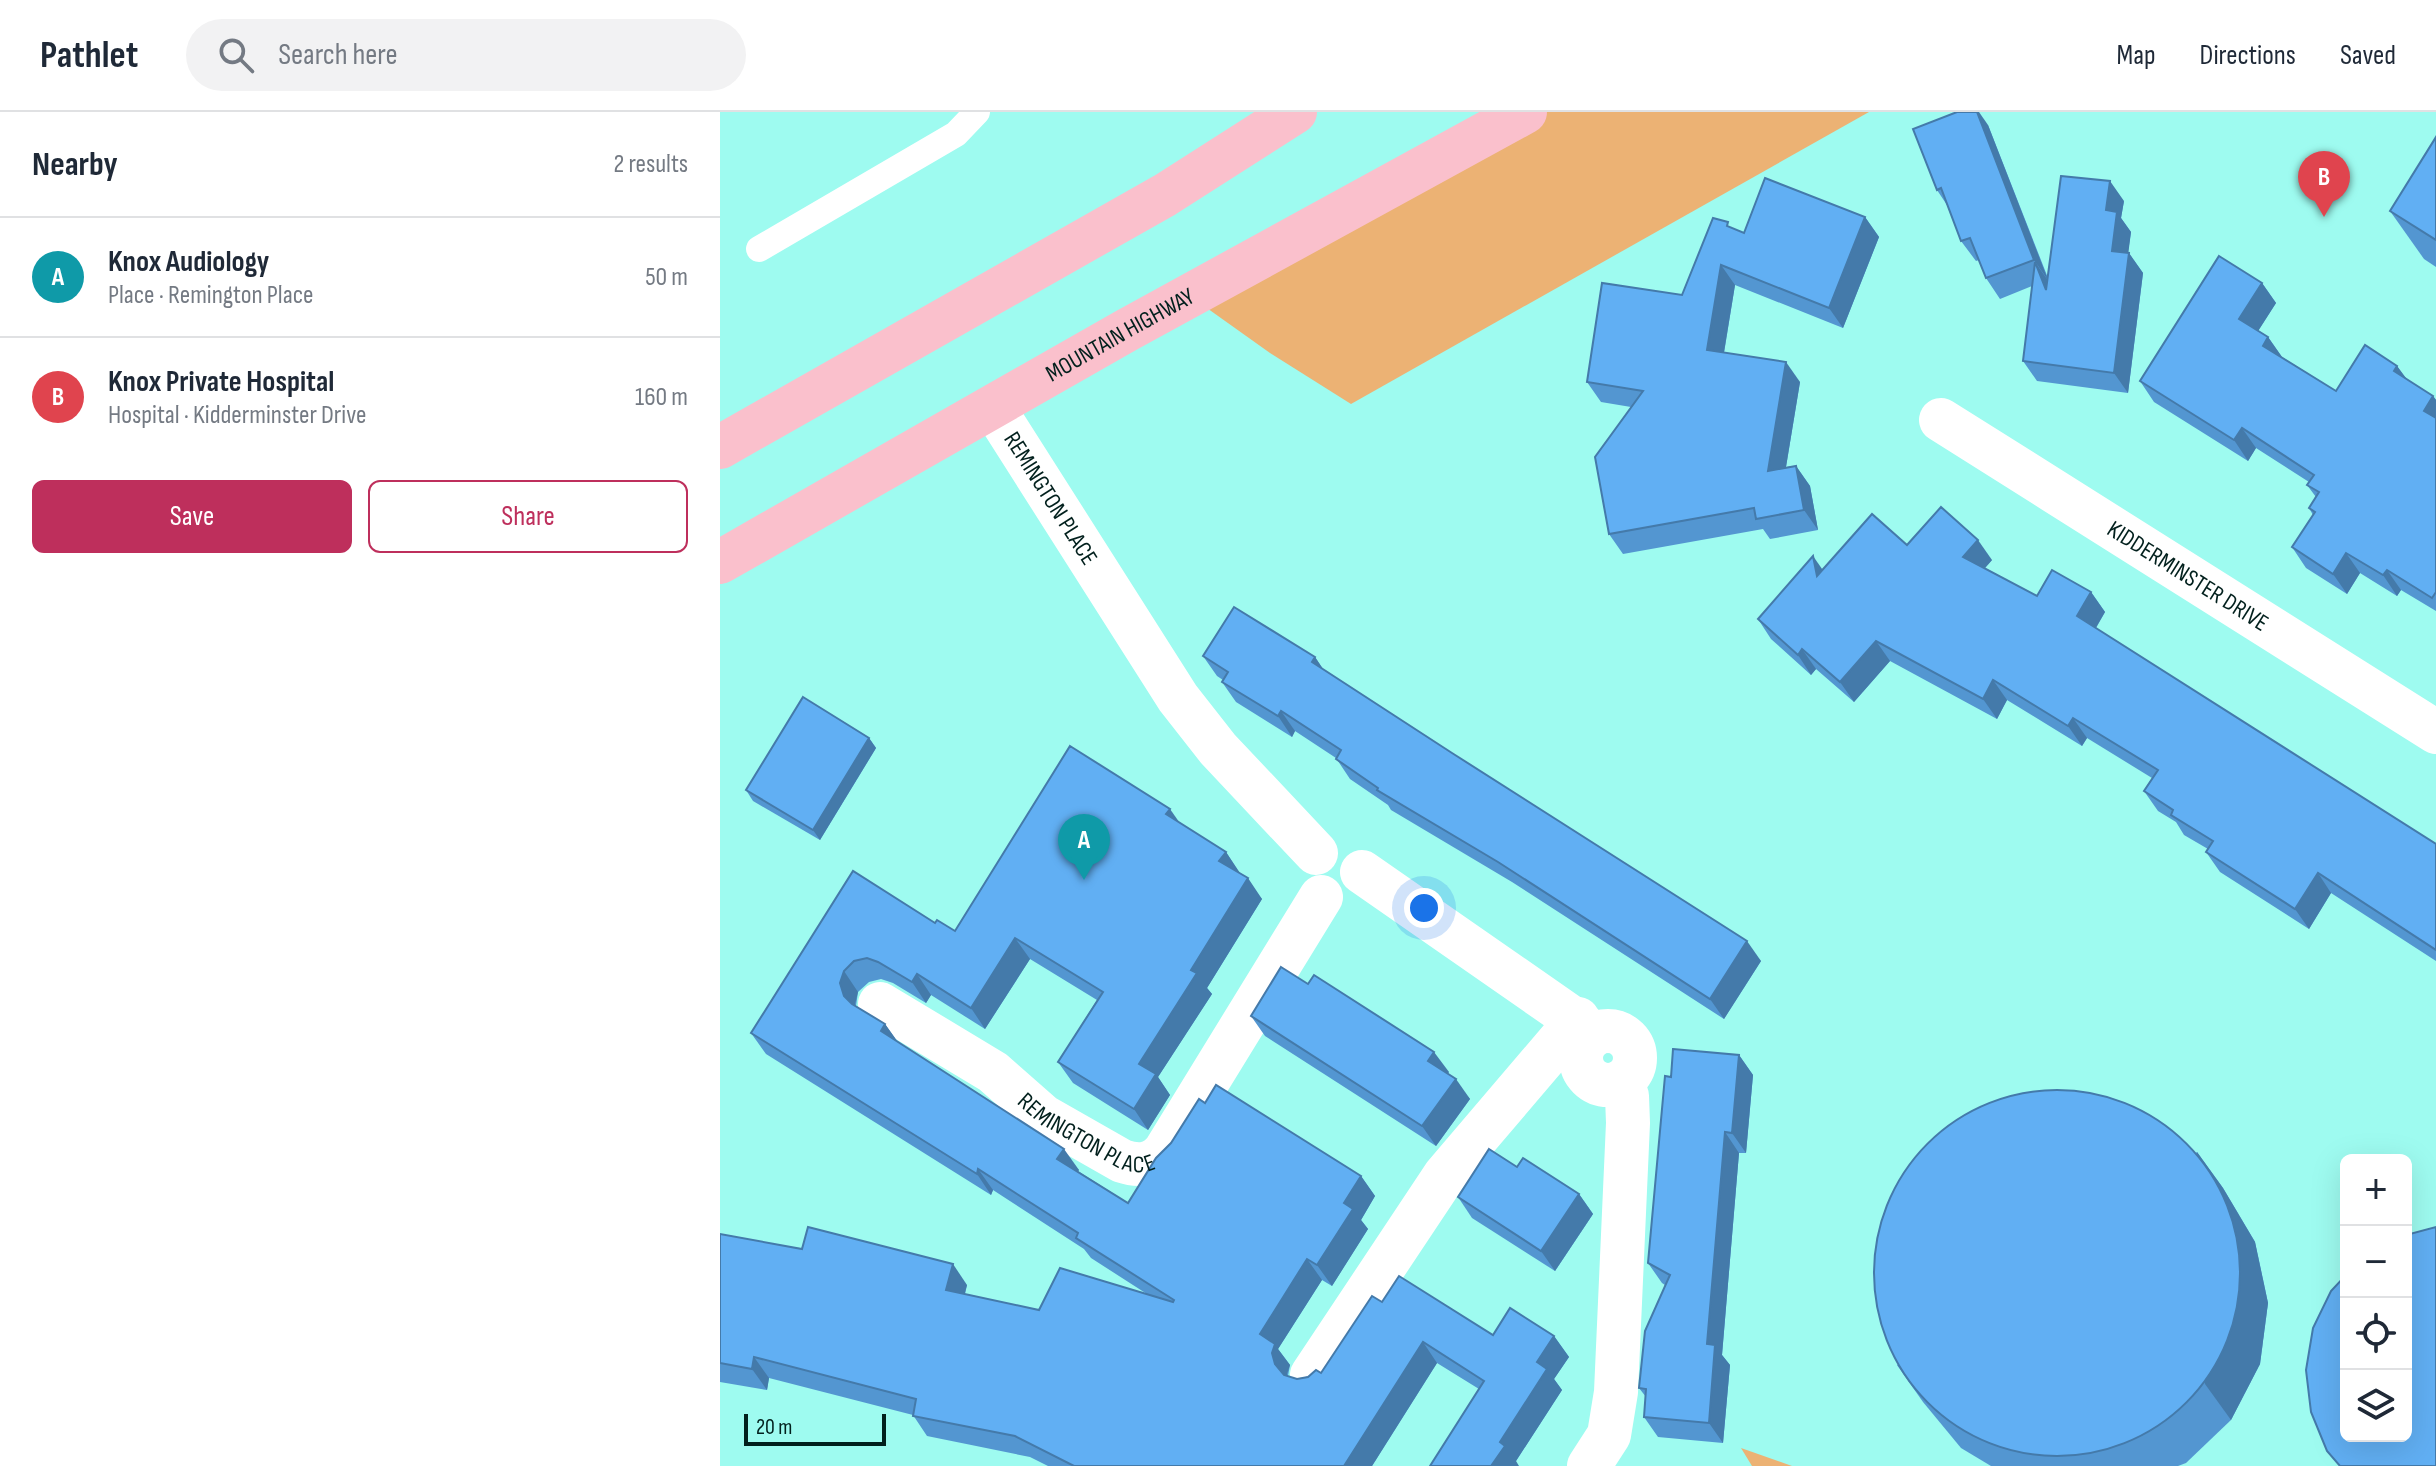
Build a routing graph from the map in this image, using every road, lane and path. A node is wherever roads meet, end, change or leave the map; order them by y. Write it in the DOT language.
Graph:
graph roads {
  1 [pos="977,112"];
  2 [pos="1295,112"];
  3 [pos="1525,112"];
  4 [pos="759,249"];
  5 [pos="993,407"];
  6 [pos="1941,420"];
  7 [pos="720,447"];
  8 [pos="720,562"];
  9 [pos="2436,732"];
  10 [pos="1316,853"];
  11 [pos="1362,872"];
  12 [pos="1321,897"];
  13 [pos="880,1004"];
  14 [pos="1586,1027"];
  15 [pos="1312,1375"];
  16 [pos="1589,1466"];
  1 -- 4 [label="lane"];
  2 -- 7 [label="main road"];
  3 -- 5 [label="main road, MOUNTAIN HIGHWAY"];
  5 -- 8 [label="main road, MOUNTAIN HIGHWAY"];
  5 -- 10 [label="street, REMINGTON PLACE"];
  6 -- 9 [label="street, KIDDERMINSTER DRIVE"];
  10 -- 11 [label="street"];
  10 -- 12 [label="street"];
  11 -- 12 [label="street"];
  11 -- 14 [label="street"];
  12 -- 13 [label="street, REMINGTON PLACE"];
  14 -- 15 [label="street"];
  14 -- 16 [label="street"];
}
